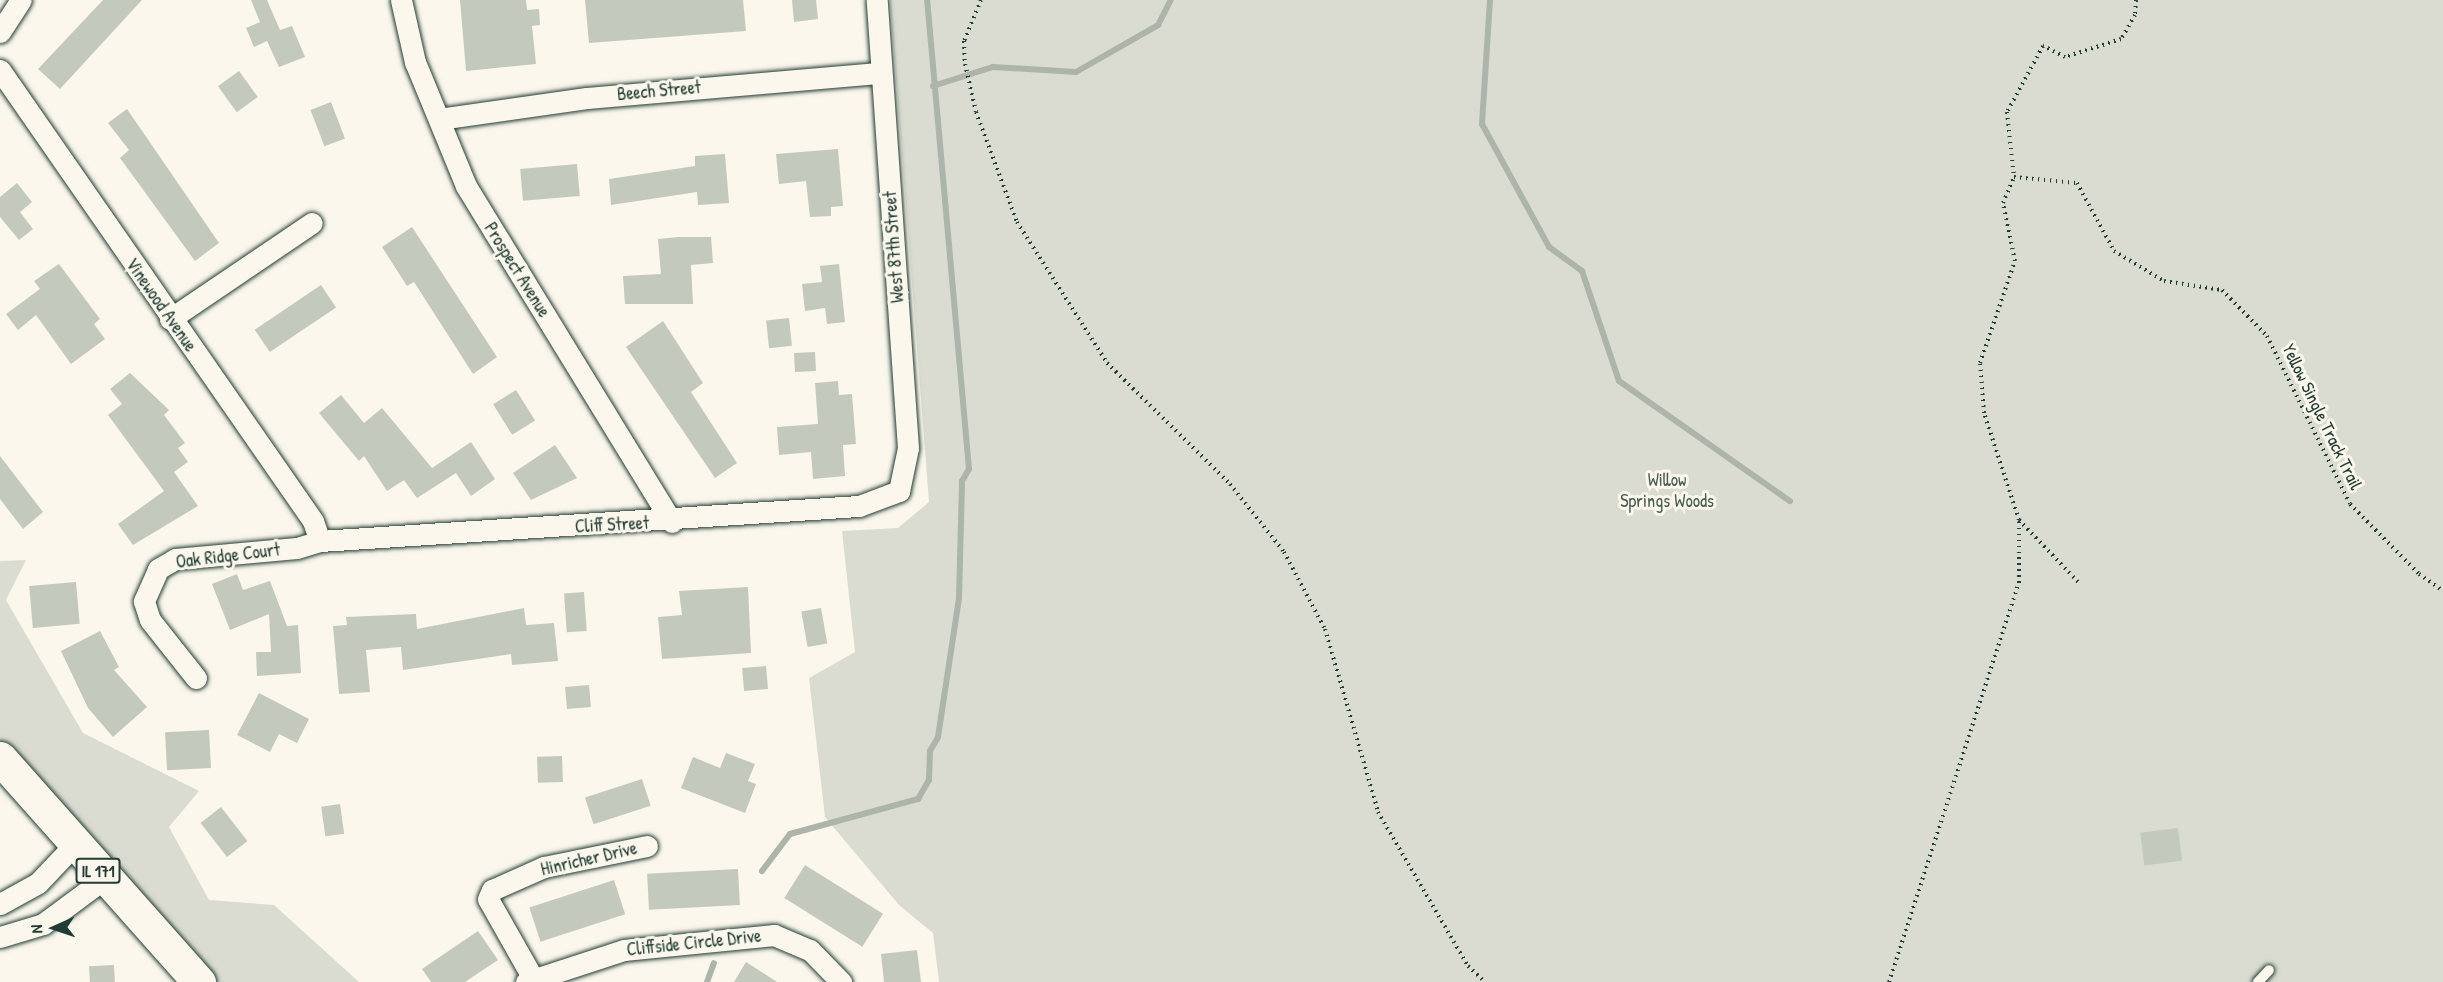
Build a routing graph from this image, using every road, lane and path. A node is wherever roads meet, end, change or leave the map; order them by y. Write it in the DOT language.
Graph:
graph roads {
  1 [pos="21,0"];
  2 [pos="401,0"];
  3 [pos="877,0"];
  4 [pos="981,0"];
  5 [pos="2136,0"];
  6 [pos="0,32"];
  7 [pos="0,70"];
  8 [pos="881,73"];
  9 [pos="439,119"];
  10 [pos="2014,177"];
  11 [pos="312,223"];
  12 [pos="171,320"];
  13 [pos="899,491"];
  14 [pos="2019,520"];
  15 [pos="672,522"];
  16 [pos="320,541"];
  17 [pos="2080,584"];
  18 [pos="2443,591"];
  19 [pos="196,678"];
  20 [pos="0,758"];
  21 [pos="74,845"];
  22 [pos="647,846"];
  23 [pos="105,878"];
  24 [pos="0,904"];
  25 [pos="0,938"];
  26 [pos="2269,970"];
  27 [pos="532,980"];
  28 [pos="199,982"];
  29 [pos="841,982"];
  30 [pos="1485,982"];
  31 [pos="1889,982"];
  32 [pos="2258,982"];
  1 -- 6 [label="street"];
  2 -- 9 [label="street, Prospect Avenue"];
  3 -- 8 [label="street, West 87th Street"];
  4 -- 30 [label="path"];
  5 -- 10 [label="path"];
  7 -- 12 [label="street, Vinewood Avenue"];
  8 -- 9 [label="street, Beech Street"];
  8 -- 13 [label="street, West 87th Street"];
  9 -- 15 [label="street, Prospect Avenue"];
  10 -- 14 [label="path"];
  10 -- 18 [label="path, Yellow Single Track Trail"];
  11 -- 12 [label="street"];
  12 -- 16 [label="street, Vinewood Avenue"];
  13 -- 15 [label="street, Cliff Street"];
  14 -- 17 [label="path"];
  14 -- 31 [label="path"];
  15 -- 16 [label="street, Cliff Street"];
  16 -- 19 [label="street, Oak Ridge Court"];
  20 -- 21 [label="main road, IL 171"];
  21 -- 23 [label="main road, IL 171"];
  21 -- 24 [label="street"];
  22 -- 27 [label="street, Hinricher Drive"];
  23 -- 25 [label="street"];
  23 -- 28 [label="main road, IL 171"];
  26 -- 32 [label="lane"];
  27 -- 29 [label="street, Cliffside Circle Drive"];
}
